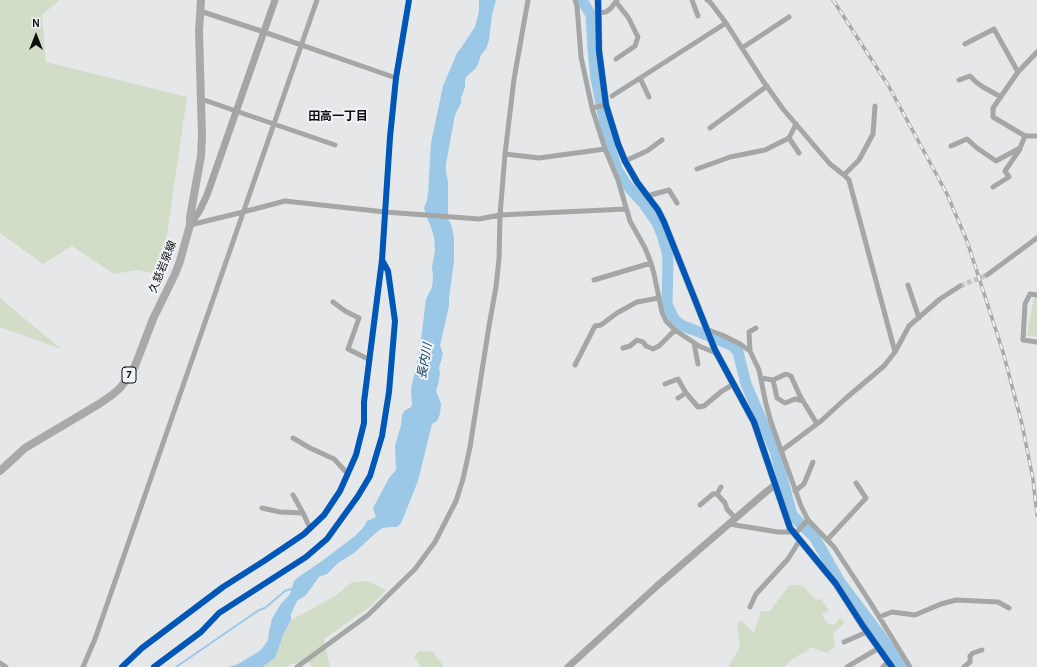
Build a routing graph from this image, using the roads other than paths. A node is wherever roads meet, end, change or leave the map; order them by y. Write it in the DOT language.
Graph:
graph roads {
  1 [pos="201,0"];
  2 [pos="275,0"];
  3 [pos="318,0"];
  4 [pos="409,0"];
  5 [pos="528,0"];
  6 [pos="575,0"];
  7 [pos="598,0"];
  8 [pos="692,0"];
  9 [pos="707,0"];
  10 [pos="616,1"];
  11 [pos="200,11"];
  12 [pos="598,13"];
  13 [pos="698,16"];
  14 [pos="788,17"];
  15 [pos="726,23"];
  16 [pos="264,32"];
  17 [pos="966,44"];
  18 [pos="302,45"];
  19 [pos="742,48"];
  20 [pos="1037,52"];
  21 [pos="616,59"];
  22 [pos="1018,72"];
  23 [pos="396,78"];
  24 [pos="640,78"];
  25 [pos="959,80"];
  26 [pos="767,86"];
  27 [pos="612,96"];
  28 [pos="1001,96"];
  29 [pos="649,97"];
  30 [pos="201,99"];
  31 [pos="605,105"];
  32 [pos="875,106"];
  33 [pos="594,108"];
  34 [pos="236,110"];
  35 [pos="275,123"];
  36 [pos="796,124"];
  37 [pos="710,128"];
  38 [pos="1025,136"];
  39 [pos="1037,136"];
  40 [pos="790,138"];
  41 [pos="662,140"];
  42 [pos="335,145"];
  43 [pos="951,146"];
  44 [pos="1020,148"];
  45 [pos="605,149"];
  46 [pos="799,153"];
  47 [pos="505,154"];
  48 [pos="625,161"];
  49 [pos="697,169"];
  50 [pos="844,175"];
  51 [pos="993,187"];
  52 [pos="647,196"];
  53 [pos="677,203"];
  54 [pos="626,209"];
  55 [pos="244,212"];
  56 [pos="385,212"];
  57 [pos="500,215"];
  58 [pos="190,225"];
  59 [pos="1037,238"];
  60 [pos="651,263"];
  61 [pos="986,275"];
  62 [pos="594,280"];
  63 [pos="908,284"];
  64 [pos="960,286"];
  65 [pos="1037,295"];
  66 [pos="660,298"];
  67 [pos="333,302"];
  68 [pos="919,318"];
  69 [pos="756,328"];
  70 [pos="675,330"];
  71 [pos="707,331"];
  72 [pos="1037,342"];
  73 [pos="694,343"];
  74 [pos="623,348"];
  75 [pos="750,351"];
  76 [pos="716,352"];
  77 [pos="895,352"];
  78 [pos="370,360"];
  79 [pos="698,364"];
  80 [pos="574,365"];
  81 [pos="760,378"];
  82 [pos="773,380"];
  83 [pos="665,384"];
  84 [pos="734,384"];
  85 [pos="686,393"];
  86 [pos="678,398"];
  87 [pos="803,401"];
  88 [pos="816,424"];
  89 [pos="293,438"];
  90 [pos="781,451"];
  91 [pos="813,462"];
  92 [pos="0,471"];
  93 [pos="348,474"];
  94 [pos="856,483"];
  95 [pos="775,485"];
  96 [pos="721,487"];
  97 [pos="795,491"];
  98 [pos="293,494"];
  99 [pos="716,494"];
  100 [pos="700,505"];
  101 [pos="262,508"];
  102 [pos="303,513"];
  103 [pos="735,518"];
  104 [pos="807,521"];
  105 [pos="729,524"];
  106 [pos="310,528"];
  107 [pos="795,532"];
  108 [pos="800,540"];
  109 [pos="828,540"];
  110 [pos="750,607"];
  111 [pos="1009,608"];
  112 [pos="879,617"];
  113 [pos="867,632"];
  114 [pos="844,642"];
  115 [pos="879,648"];
  116 [pos="982,650"];
  117 [pos="0,664"];
  118 [pos="890,664"];
  119 [pos="6,667"];
  120 [pos="83,667"];
  121 [pos="122,667"];
  122 [pos="297,667"];
  123 [pos="568,667"];
  124 [pos="847,667"];
  125 [pos="882,667"];
  126 [pos="910,667"];
  127 [pos="964,667"];
  1 -- 11 [label="main road, 久慈岩泉線 / 7"];
  2 -- 16 [label="street"];
  3 -- 18 [label="street"];
  4 -- 23 [label="street"];
  5 -- 47 [label="street"];
  6 -- 33 [label="street"];
  7 -- 12 [label="street"];
  8 -- 13 [label="street"];
  9 -- 15 [label="street"];
  10 -- 12 [label="street"];
  10 -- 21 [label="street"];
  11 -- 16 [label="street"];
  11 -- 30 [label="main road, 久慈岩泉線 / 7"];
  12 -- 31 [label="street"];
  14 -- 19 [label="street"];
  15 -- 19 [label="street"];
  15 -- 24 [label="street"];
  16 -- 18 [label="street"];
  16 -- 34 [label="street"];
  17 -- 22 [label="street"];
  18 -- 23 [label="street"];
  18 -- 35 [label="street"];
  19 -- 26 [label="street"];
  20 -- 22 [label="street"];
  22 -- 28 [label="street"];
  23 -- 56 [label="street"];
  24 -- 27 [label="street"];
  24 -- 29 [label="street"];
  25 -- 28 [label="street"];
  26 -- 36 [label="street"];
  26 -- 37 [label="street"];
  28 -- 38 [label="street"];
  30 -- 34 [label="street"];
  30 -- 58 [label="main road, 久慈岩泉線 / 7"];
  31 -- 33 [label="street"];
  31 -- 48 [label="street"];
  32 -- 50 [label="street"];
  33 -- 45 [label="street"];
  34 -- 35 [label="street"];
  34 -- 58 [label="street"];
  35 -- 42 [label="street"];
  35 -- 55 [label="street"];
  36 -- 40 [label="street"];
  36 -- 50 [label="street"];
  38 -- 39 [label="street"];
  38 -- 44 [label="street"];
  40 -- 46 [label="street"];
  40 -- 49 [label="street"];
  41 -- 48 [label="street"];
  43 -- 44 [label="street"];
  44 -- 51 [label="street"];
  45 -- 47 [label="street"];
  45 -- 54 [label="street"];
  47 -- 57 [label="street"];
  48 -- 52 [label="street"];
  50 -- 77 [label="street"];
  52 -- 53 [label="street"];
  52 -- 71 [label="street"];
  54 -- 57 [label="street"];
  54 -- 60 [label="street"];
  55 -- 56 [label="street"];
  55 -- 58 [label="street"];
  55 -- 120 [label="street"];
  56 -- 57 [label="street"];
  56 -- 78 [label="street"];
  57 -- 122 [label="street"];
  58 -- 92 [label="main road, 久慈岩泉線 / 7"];
  59 -- 61 [label="street"];
  60 -- 62 [label="street"];
  60 -- 66 [label="street"];
  63 -- 68 [label="street"];
  64 -- 68 [label="street"];
  65 -- 72 [label="street"];
  66 -- 70 [label="street"];
  66 -- 80 [label="street"];
  67 -- 78 [label="street"];
  68 -- 77 [label="street"];
  69 -- 75 [label="street"];
  70 -- 73 [label="street"];
  70 -- 74 [label="street"];
  71 -- 75 [label="street"];
  71 -- 76 [label="street"];
  73 -- 76 [label="street"];
  73 -- 79 [label="street"];
  75 -- 81 [label="street"];
  76 -- 84 [label="street"];
  77 -- 88 [label="street"];
  78 -- 93 [label="street"];
  81 -- 82 [label="street"];
  81 -- 90 [label="street"];
  82 -- 87 [label="street"];
  82 -- 87 [label="street"];
  83 -- 85 [label="street"];
  84 -- 85 [label="street"];
  84 -- 95 [label="street"];
  85 -- 86 [label="street"];
  87 -- 88 [label="street"];
  88 -- 90 [label="street"];
  89 -- 93 [label="street"];
  90 -- 97 [label="street"];
  91 -- 97 [label="street"];
  93 -- 106 [label="street"];
  94 -- 109 [label="street"];
  95 -- 103 [label="street"];
  95 -- 107 [label="street"];
  96 -- 99 [label="street"];
  97 -- 104 [label="street"];
  98 -- 102 [label="street"];
  99 -- 100 [label="street"];
  99 -- 103 [label="street"];
  101 -- 102 [label="street"];
  102 -- 106 [label="street"];
  103 -- 105 [label="street"];
  104 -- 107 [label="street"];
  104 -- 109 [label="street"];
  105 -- 107 [label="street"];
  105 -- 123 [label="street"];
  106 -- 121 [label="street"];
  107 -- 108 [label="street"];
  108 -- 110 [label="street"];
  108 -- 113 [label="street"];
  109 -- 112 [label="street"];
  111 -- 112 [label="street"];
  112 -- 126 [label="street"];
  113 -- 114 [label="street"];
  113 -- 115 [label="street"];
  115 -- 118 [label="street"];
  115 -- 124 [label="street"];
  116 -- 127 [label="street"];
  117 -- 119 [label="street"];
  118 -- 125 [label="street"];
}
